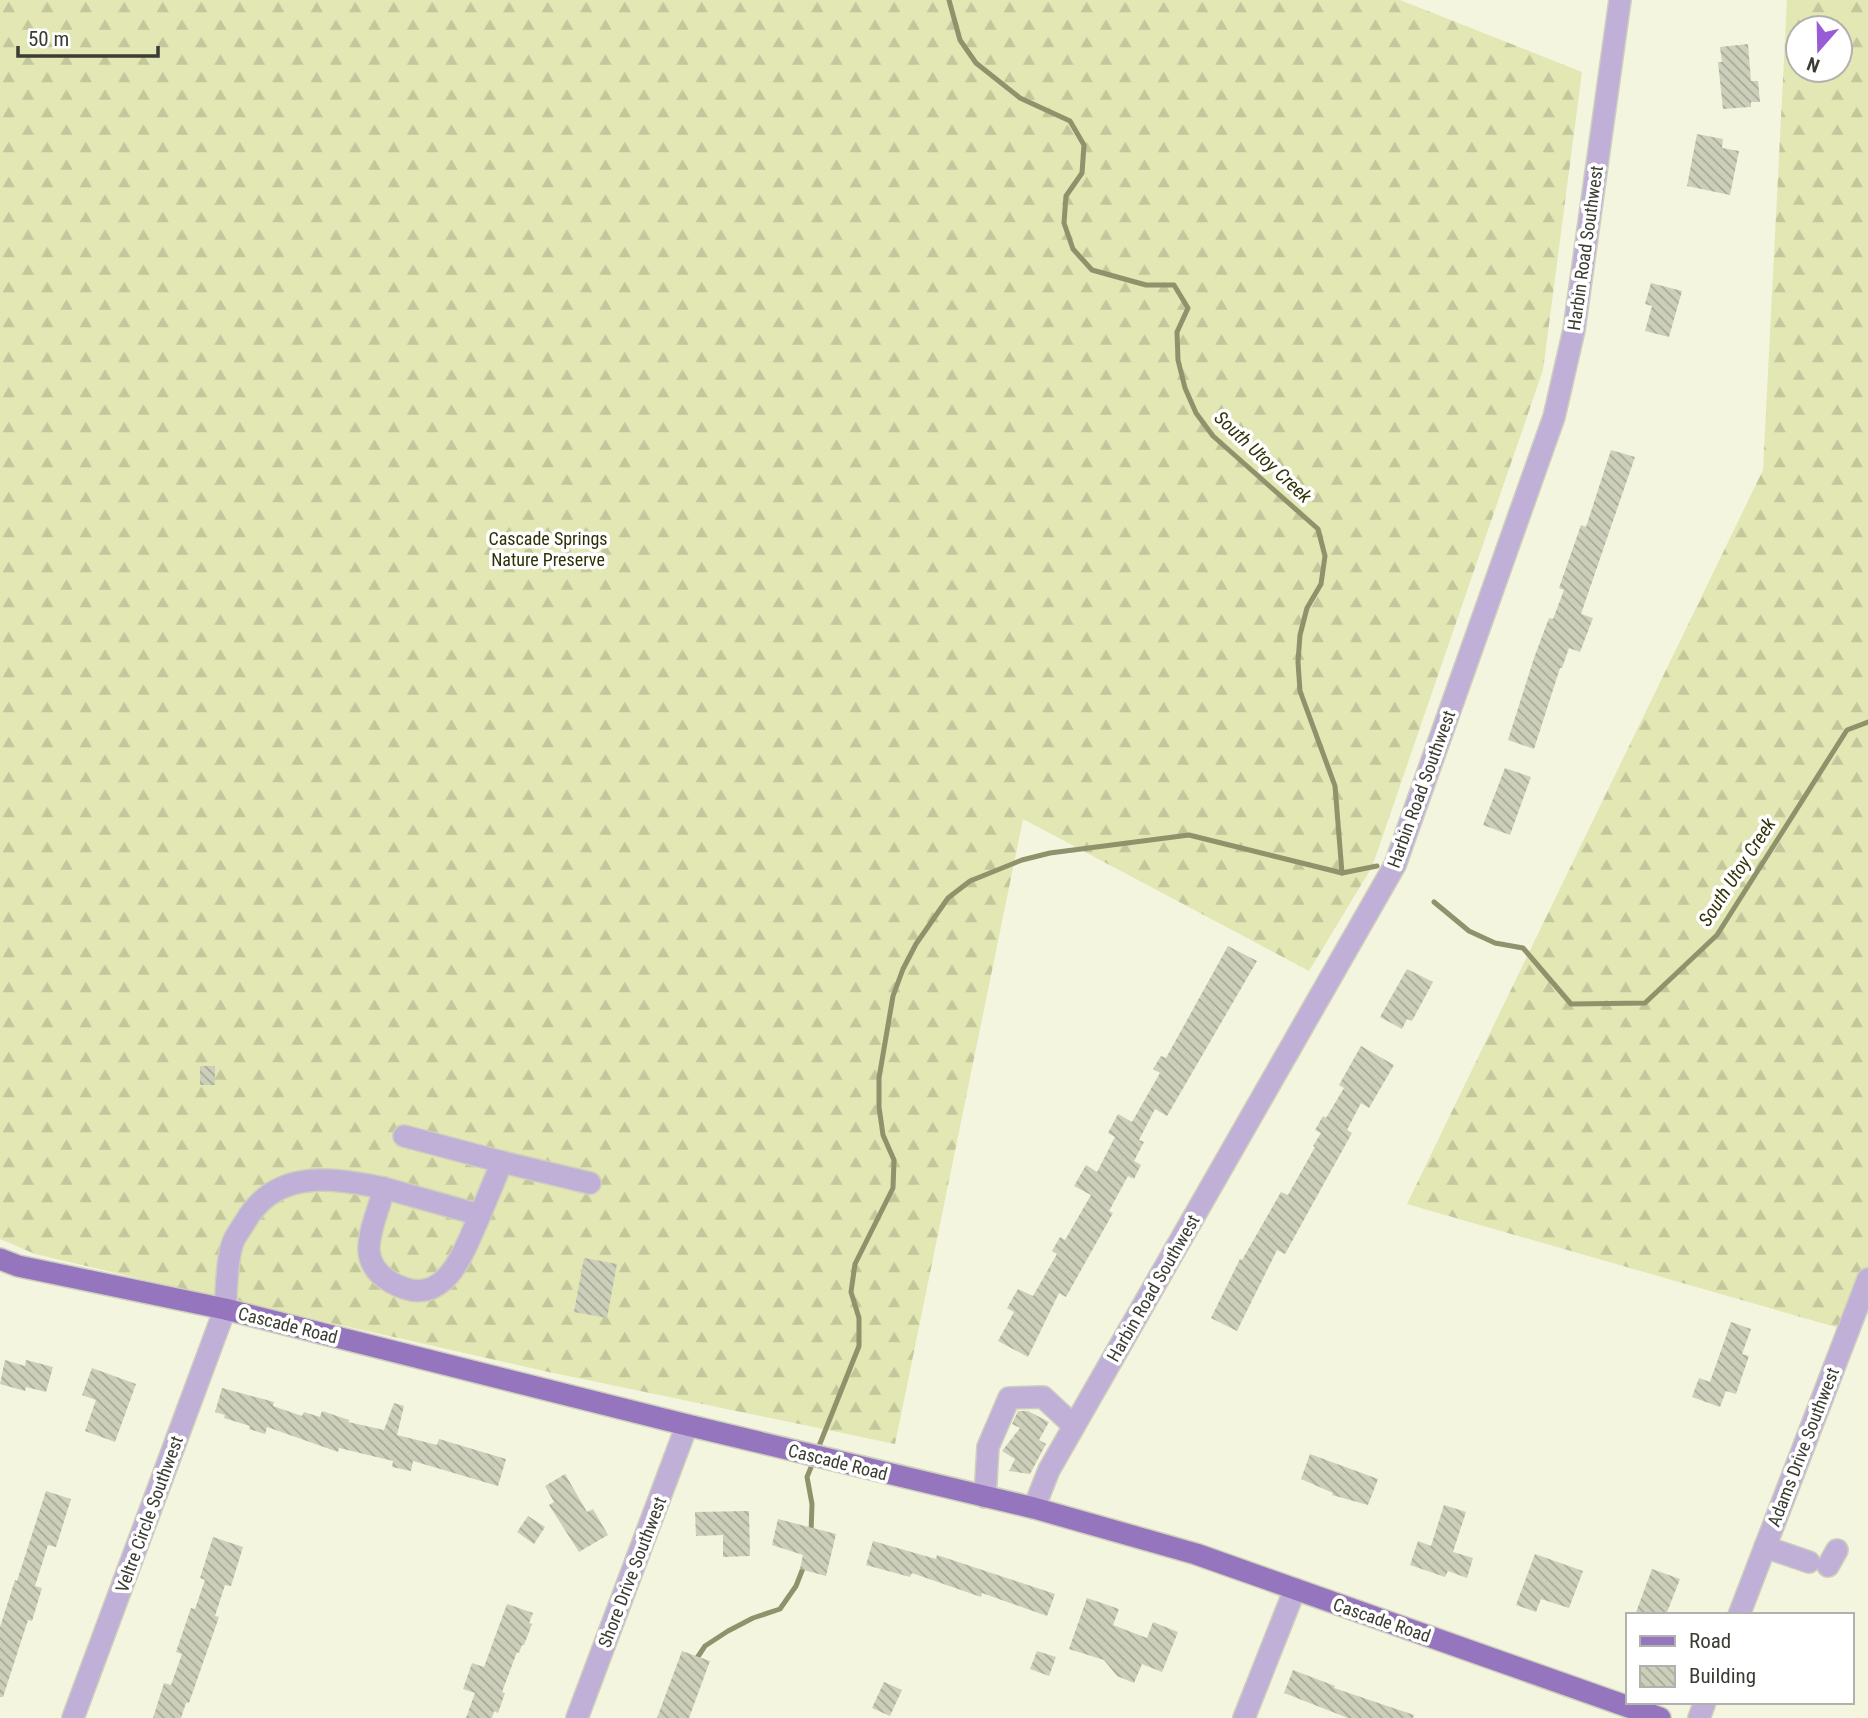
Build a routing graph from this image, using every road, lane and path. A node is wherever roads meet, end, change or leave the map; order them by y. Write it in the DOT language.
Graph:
graph roads {
  1 [pos="1620,0"];
  2 [pos="404,1136"];
  3 [pos="502,1162"];
  4 [pos="590,1183"];
  5 [pos="384,1188"];
  6 [pos="480,1215"];
  7 [pos="0,1259"];
  8 [pos="1868,1279"];
  9 [pos="225,1309"];
  10 [pos="687,1425"];
  11 [pos="1074,1426"];
  12 [pos="985,1497"];
  13 [pos="1034,1508"];
  14 [pos="1765,1547"];
  15 [pos="1824,1559"];
  16 [pos="1295,1589"];
  17 [pos="1740,1613"];
  18 [pos="73,1718"];
  19 [pos="577,1718"];
  20 [pos="1244,1718"];
  21 [pos="1660,1718"];
  1 -- 11 [label="street, Harbin Road Southwest"];
  2 -- 3 [label="street"];
  3 -- 4 [label="street"];
  3 -- 6 [label="street"];
  5 -- 6 [label="street, Veltre Circle Southwest"];
  5 -- 6 [label="street"];
  5 -- 9 [label="street, Veltre Circle Southwest"];
  7 -- 9 [label="main road, Cascade Road"];
  8 -- 14 [label="street, Adams Drive Southwest"];
  9 -- 10 [label="main road, Cascade Road"];
  9 -- 18 [label="street, Veltre Circle Southwest"];
  10 -- 12 [label="main road, Cascade Road"];
  10 -- 19 [label="street, Shore Drive Southwest"];
  11 -- 12 [label="street"];
  11 -- 13 [label="street, Harbin Road Southwest"];
  12 -- 13 [label="main road, Cascade Road"];
  13 -- 16 [label="main road, Cascade Road"];
  14 -- 15 [label="street"];
  14 -- 17 [label="street, Adams Drive Southwest"];
  16 -- 20 [label="street"];
  16 -- 21 [label="main road, Cascade Road"];
}
